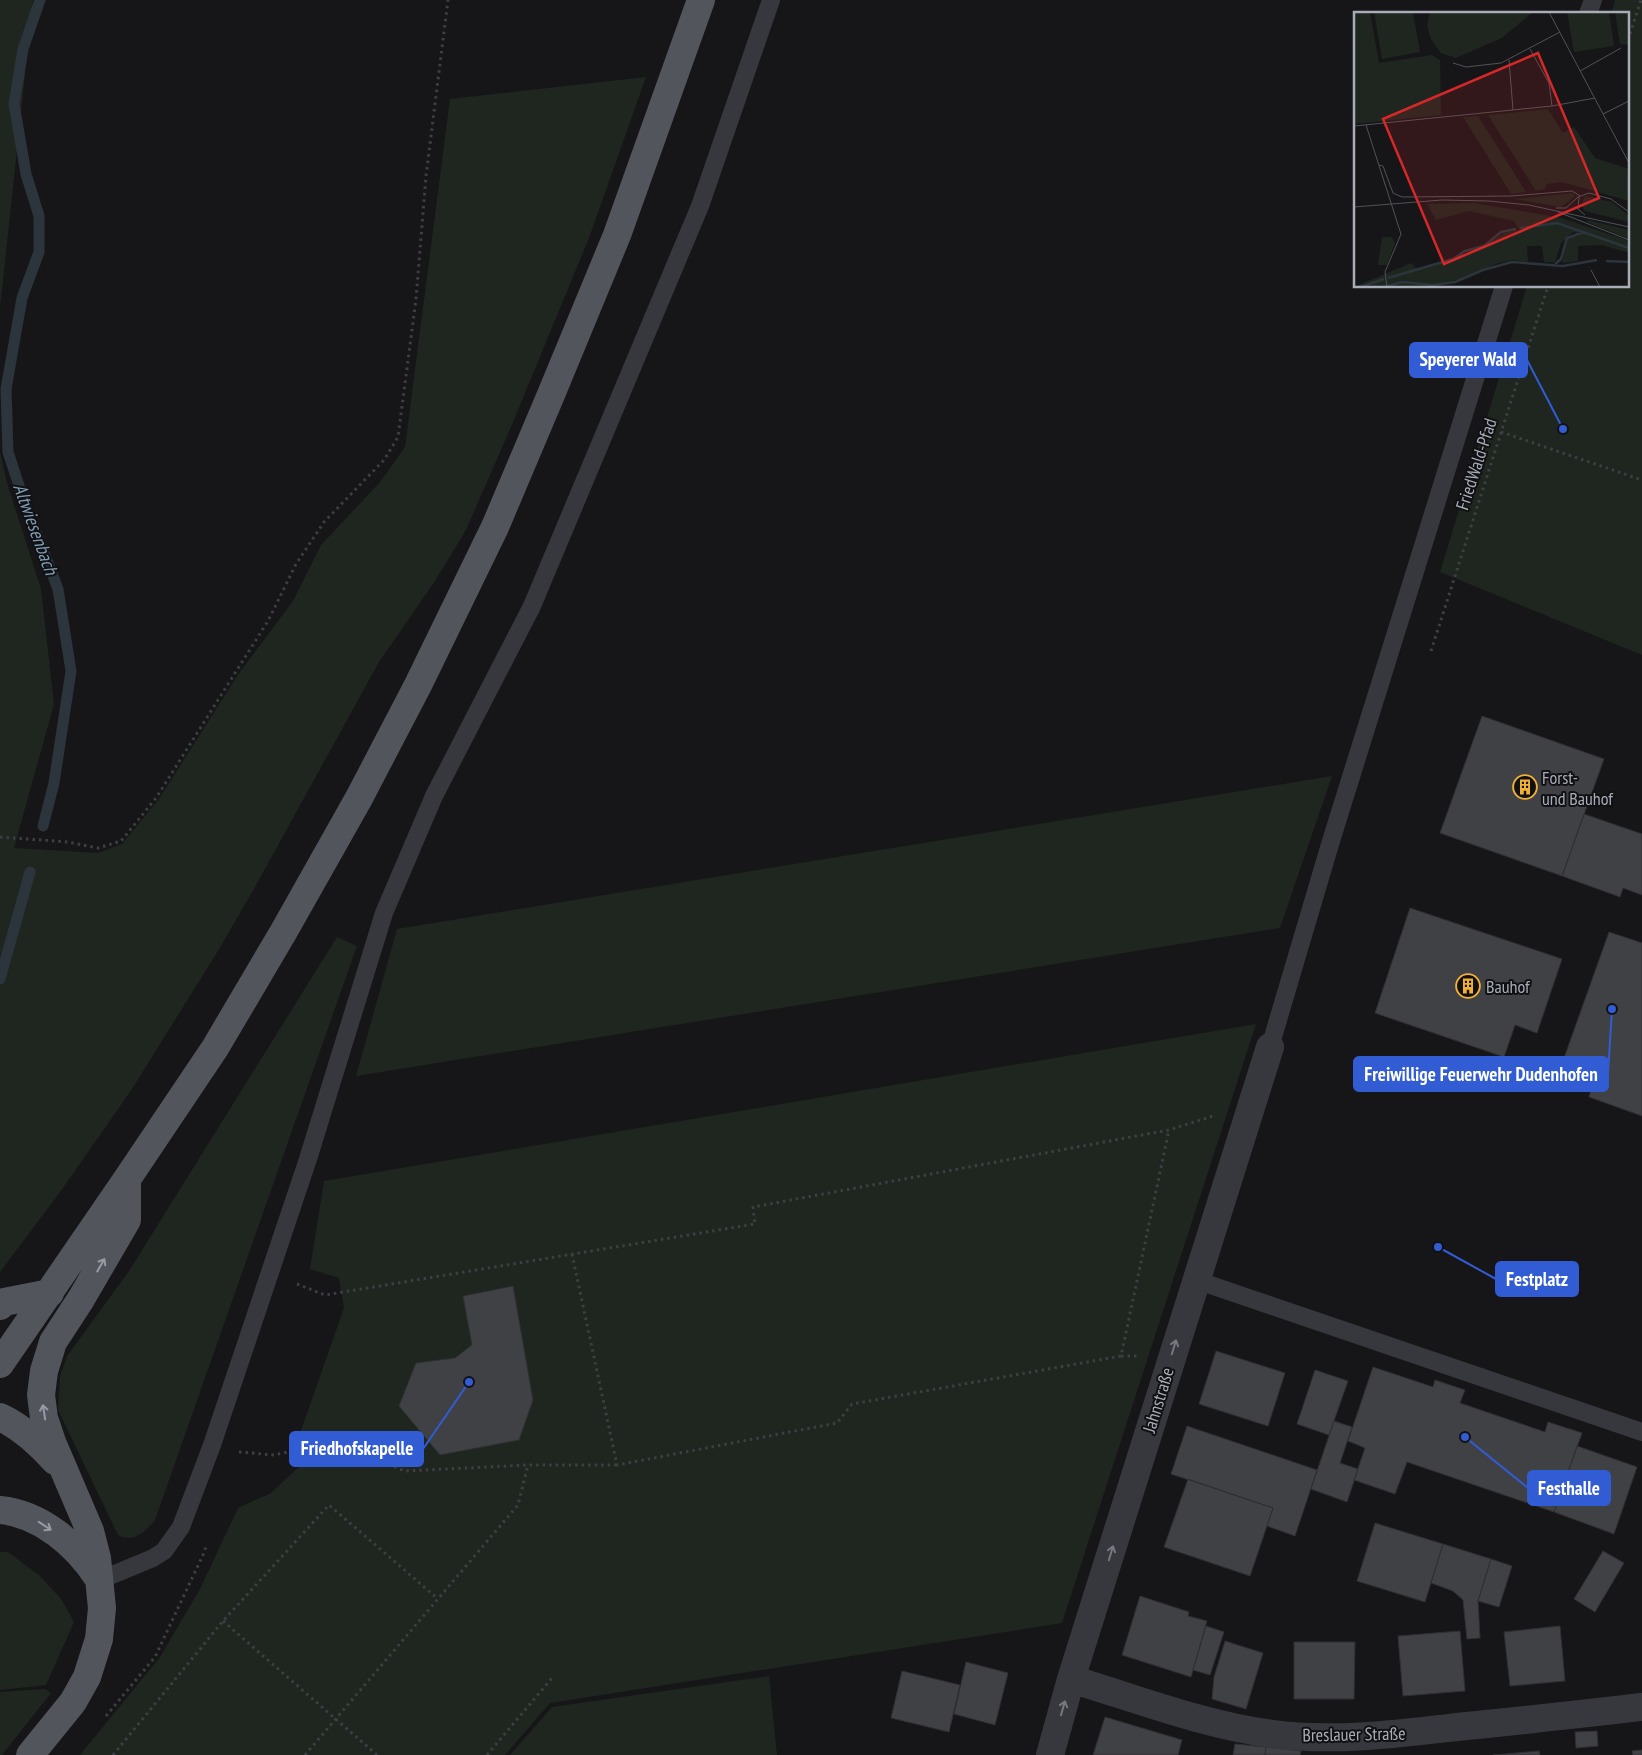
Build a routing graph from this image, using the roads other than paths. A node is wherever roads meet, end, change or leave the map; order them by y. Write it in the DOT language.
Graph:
graph roads {
  1 [pos="701,0"];
  2 [pos="771,0"];
  3 [pos="1593,0"];
  4 [pos="1589,12"];
  5 [pos="1503,288"];
  6 [pos="1270,1047"];
  7 [pos="127,1179"];
  8 [pos="1196,1280"];
  9 [pos="50,1293"];
  10 [pos="0,1306"];
  11 [pos="0,1364"];
  12 [pos="0,1417"];
  13 [pos="1642,1432"];
  14 [pos="65,1474"];
  15 [pos="0,1510"];
  16 [pos="100,1580"];
  17 [pos="1071,1679"];
  18 [pos="1642,1707"];
  19 [pos="30,1755"];
  20 [pos="1050,1755"];
  1 -- 7 [label="main road"];
  2 -- 16 [label="lane"];
  3 -- 4 [label="lane"];
  5 -- 6 [label="lane"];
  6 -- 8 [label="street, Jahnstraße"];
  7 -- 9 [label="main road"];
  14 -- 7 [label="main road, one-way"];
  8 -- 13 [label="lane"];
  17 -- 8 [label="street, Jahnstraße, one-way"];
  9 -- 10 [label="main road"];
  9 -- 11 [label="main road"];
  12 -- 14 [label="main road"];
  14 -- 16 [label="main road"];
  15 -- 16 [label="main road, one-way"];
  16 -- 19 [label="main road"];
  17 -- 18 [label="street, Breslauer Straße"];
  20 -- 17 [label="street, Jahnstraße, one-way"];
}
